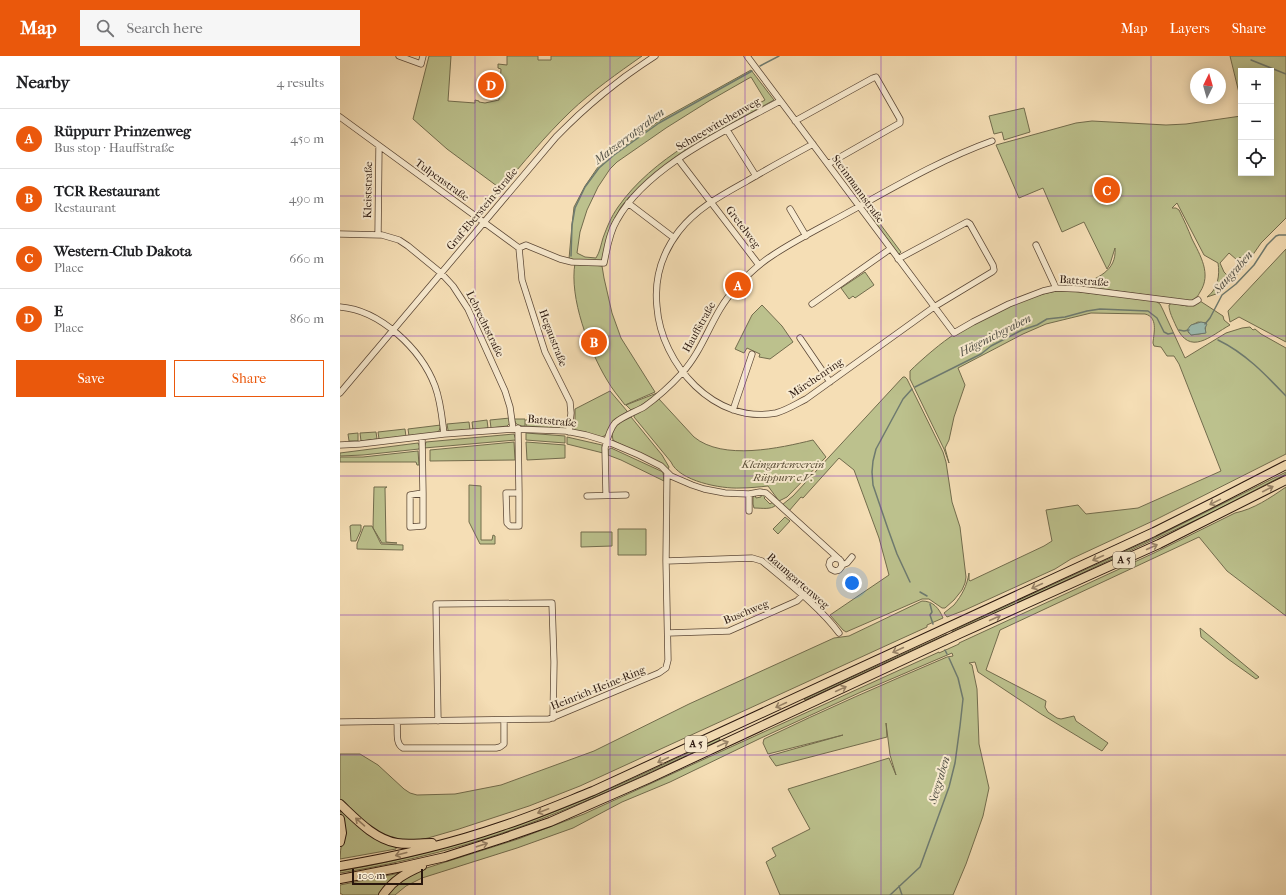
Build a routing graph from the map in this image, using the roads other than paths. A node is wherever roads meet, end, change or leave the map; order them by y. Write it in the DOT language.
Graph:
graph roads {
  1 [pos="399,56"];
  2 [pos="423,56"];
  3 [pos="655,56"];
  4 [pos="747,56"];
  5 [pos="780,101"];
  6 [pos="340,117"];
  7 [pos="795,121"];
  8 [pos="727,130"];
  9 [pos="992,141"];
  10 [pos="813,144"];
  11 [pos="379,146"];
  12 [pos="678,159"];
  13 [pos="828,164"];
  14 [pos="756,176"];
  15 [pos="711,202"];
  16 [pos="628,203"];
  17 [pos="859,207"];
  18 [pos="790,209"];
  19 [pos="483,223"];
  20 [pos="340,234"];
  21 [pos="378,234"];
  22 [pos="806,236"];
  23 [pos="674,238"];
  24 [pos="1036,245"];
  25 [pos="519,248"];
  26 [pos="890,249"];
  27 [pos="898,259"];
  28 [pos="604,263"];
  29 [pos="759,265"];
  30 [pos="441,274"];
  31 [pos="1056,288"];
  32 [pos="1198,300"];
  33 [pos="812,304"];
  34 [pos="340,307"];
  35 [pos="934,307"];
  36 [pos="393,331"];
  37 [pos="954,333"];
  38 [pos="800,338"];
  39 [pos="752,354"];
  40 [pos="683,372"];
  41 [pos="830,382"];
  42 [pos="340,393"];
  43 [pos="733,410"];
  44 [pos="516,428"];
  45 [pos="569,432"];
  46 [pos="444,434"];
  47 [pos="422,437"];
  48 [pos="606,441"];
  49 [pos="340,445"];
  50 [pos="1286,465"];
  51 [pos="667,473"];
  52 [pos="1286,480"];
  53 [pos="423,493"];
  54 [pos="519,493"];
  55 [pos="749,494"];
  56 [pos="606,495"];
  57 [pos="626,495"];
  58 [pos="587,496"];
  59 [pos="750,511"];
  60 [pos="852,557"];
  61 [pos="839,559"];
  62 [pos="666,561"];
  63 [pos="842,565"];
  64 [pos="802,596"];
  65 [pos="668,633"];
  66 [pos="839,633"];
  67 [pos="553,718"];
  68 [pos="504,720"];
  69 [pos="438,721"];
  70 [pos="340,722"];
  71 [pos="397,722"];
  72 [pos="340,804"];
  73 [pos="340,819"];
  74 [pos="452,841"];
  75 [pos="340,842"];
  76 [pos="445,857"];
  77 [pos="340,866"];
  78 [pos="340,879"];
  79 [pos="383,895"];
  1 -- 2 [label="street"];
  3 -- 19 [label="street, Graf-Eberstein-Straße"];
  4 -- 5 [label="street, Steinmannstraße"];
  5 -- 7 [label="street, Steinmannstraße"];
  5 -- 8 [label="street, Schneewittchenweg"];
  6 -- 11 [label="street, Tulpenstraße"];
  7 -- 10 [label="street, Steinmannstraße"];
  7 -- 13 [label="street"];
  8 -- 12 [label="street, Schneewittchenweg"];
  8 -- 14 [label="street"];
  9 -- 17 [label="street, Hauffstraße"];
  10 -- 13 [label="street, Steinmannstraße"];
  10 -- 14 [label="street, Märchenring"];
  11 -- 19 [label="street, Tulpenstraße"];
  11 -- 21 [label="street, Kleiststraße"];
  12 -- 15 [label="street, Gretelweg"];
  12 -- 16 [label="street, Schneewittchenweg"];
  13 -- 17 [label="street, Steinmannstraße"];
  14 -- 15 [label="street, Märchenring"];
  15 -- 23 [label="street, Märchenring"];
  15 -- 29 [label="street, Gretelweg"];
  16 -- 23 [label="street"];
  16 -- 28 [label="street, Schneewittchenweg"];
  17 -- 22 [label="street, Hauffstraße"];
  17 -- 26 [label="street, Steinmannstraße"];
  18 -- 22 [label="street"];
  19 -- 25 [label="street, Tulpenstraße"];
  19 -- 30 [label="street, Graf-Eberstein-Straße"];
  20 -- 21 [label="street, Lebrechtstraße"];
  21 -- 30 [label="street, Lebrechtstraße"];
  22 -- 29 [label="street, Hauffstraße"];
  23 -- 40 [label="street, Märchenring"];
  24 -- 31 [label="street"];
  25 -- 28 [label="street, Tulpenstraße"];
  25 -- 45 [label="street, Hegaustraße"];
  26 -- 27 [label="street, Steinmannstraße"];
  26 -- 33 [label="street"];
  27 -- 35 [label="street, Steinmannstraße"];
  27 -- 35 [label="street, Märchenring"];
  29 -- 40 [label="street, Hauffstraße"];
  30 -- 36 [label="street, Graf-Eberstein-Straße"];
  30 -- 44 [label="street, Lebrechtstraße"];
  31 -- 32 [label="street, Battstraße"];
  31 -- 37 [label="street, Battstraße"];
  34 -- 36 [label="street"];
  35 -- 37 [label="street, Steinmannstraße"];
  35 -- 41 [label="street, Märchenring"];
  36 -- 42 [label="street, Graf-Eberstein-Straße"];
  36 -- 46 [label="street"];
  38 -- 41 [label="street"];
  39 -- 43 [label="street"];
  40 -- 43 [label="street, Märchenring"];
  40 -- 48 [label="street, Hauffstraße"];
  41 -- 43 [label="street, Märchenring"];
  44 -- 45 [label="street, Battstraße"];
  44 -- 46 [label="street, Battstraße"];
  44 -- 54 [label="street, Lebrechtstraße"];
  45 -- 48 [label="street, Battstraße"];
  46 -- 47 [label="street, Battstraße"];
  47 -- 49 [label="street, Battstraße"];
  47 -- 53 [label="street"];
  48 -- 51 [label="street, Battstraße"];
  48 -- 56 [label="street"];
  50 -- 74 [label="highway, A 5, one-way"];
  51 -- 55 [label="street, Battstraße"];
  51 -- 62 [label="street, Heinrich-Heine-Ring"];
  76 -- 52 [label="highway, A 5, one-way"];
  53 -- 53 [label="street"];
  54 -- 54 [label="street, Lebrechtstraße"];
  55 -- 59 [label="street"];
  55 -- 61 [label="street, Battstraße"];
  56 -- 57 [label="street"];
  56 -- 58 [label="street"];
  60 -- 63 [label="street"];
  61 -- 63 [label="street"];
  61 -- 63 [label="street"];
  62 -- 64 [label="street, Baumgartenweg"];
  62 -- 65 [label="street, Heinrich-Heine-Ring"];
  64 -- 65 [label="street, Buschweg"];
  64 -- 66 [label="street, Baumgartenweg"];
  65 -- 67 [label="street, Heinrich-Heine-Ring"];
  67 -- 68 [label="street, Heinrich-Heine-Ring"];
  67 -- 69 [label="street"];
  68 -- 69 [label="street, Heinrich-Heine-Ring"];
  68 -- 71 [label="street"];
  69 -- 71 [label="street, Heinrich-Heine-Ring"];
  70 -- 71 [label="street, Heinrich-Heine-Ring"];
  74 -- 72 [label="highway, one-way"];
  73 -- 75 [label="highway"];
  74 -- 77 [label="highway, A 5, one-way"];
  76 -- 78 [label="highway, A 5"];
  76 -- 79 [label="highway"];
}
